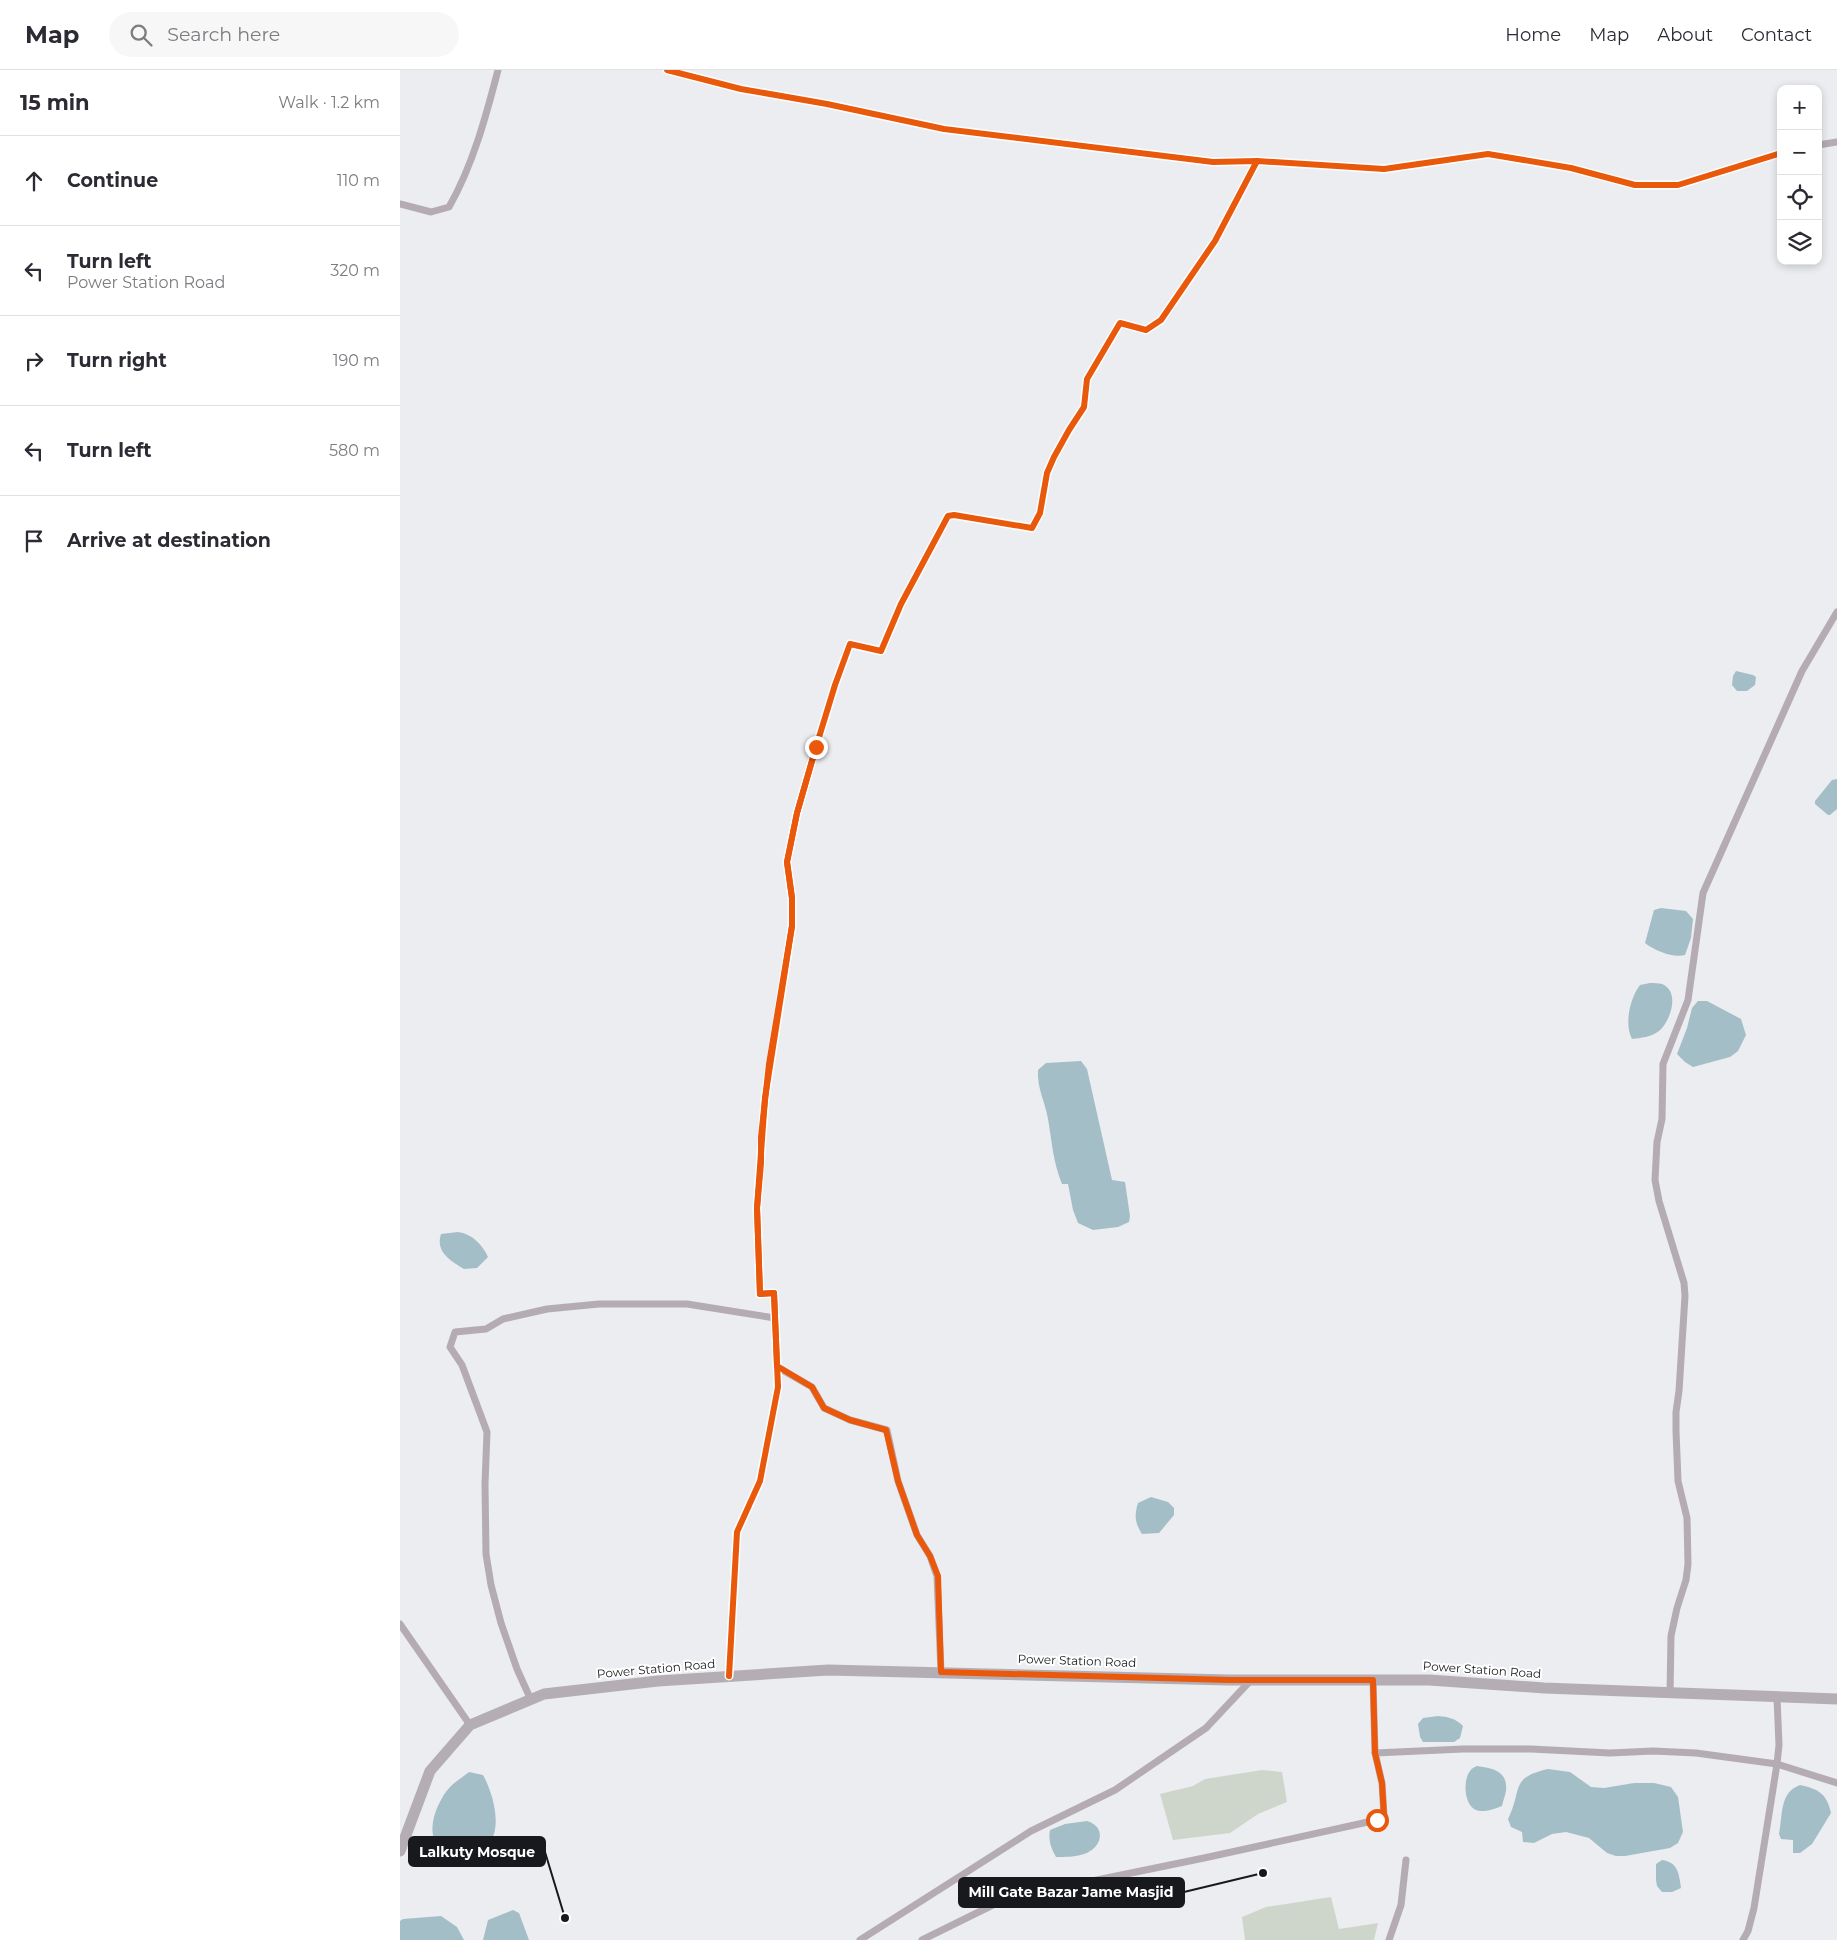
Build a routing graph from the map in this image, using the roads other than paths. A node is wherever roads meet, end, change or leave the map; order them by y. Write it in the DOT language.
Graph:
graph roads {
  1 [pos="498,70"];
  2 [pos="667,70"];
  3 [pos="1837,142"];
  4 [pos="1822,144"];
  5 [pos="1777,154"];
  6 [pos="1257,161"];
  7 [pos="400,204"];
  8 [pos="1837,612"];
  9 [pos="775,1318"];
  10 [pos="777,1366"];
  11 [pos="400,1624"];
  12 [pos="941,1672"];
  13 [pos="729,1676"];
  14 [pos="1251,1680"];
  15 [pos="1373,1680"];
  16 [pos="1670,1694"];
  17 [pos="1777,1698"];
  18 [pos="1837,1698"];
  19 [pos="531,1700"];
  20 [pos="470,1725"];
  21 [pos="1375,1753"];
  22 [pos="1777,1764"];
  23 [pos="1837,1783"];
  24 [pos="400,1851"];
  25 [pos="1406,1860"];
  26 [pos="860,1940"];
  27 [pos="922,1940"];
  28 [pos="1389,1940"];
  29 [pos="1743,1940"];
  1 -- 7 [label="street"];
  2 -- 6 [label="street"];
  3 -- 4 [label="street"];
  5 -- 6 [label="street"];
  6 -- 9 [label="street"];
  8 -- 16 [label="street"];
  9 -- 10 [label="street"];
  9 -- 19 [label="street"];
  10 -- 12 [label="street"];
  10 -- 13 [label="street"];
  11 -- 20 [label="street"];
  12 -- 13 [label="main road, Power Station Road"];
  12 -- 14 [label="main road, Power Station Road"];
  13 -- 19 [label="main road, Power Station Road"];
  14 -- 15 [label="main road, Power Station Road"];
  14 -- 26 [label="street"];
  15 -- 16 [label="main road, Power Station Road"];
  15 -- 21 [label="street"];
  16 -- 17 [label="main road, Power Station Road"];
  17 -- 18 [label="main road, Power Station Road"];
  17 -- 22 [label="street"];
  19 -- 20 [label="main road, Power Station Road"];
  20 -- 24 [label="main road, Power Station Road"];
  21 -- 22 [label="street"];
  21 -- 27 [label="street"];
  22 -- 23 [label="street"];
  22 -- 29 [label="street"];
  25 -- 28 [label="street"];
}
